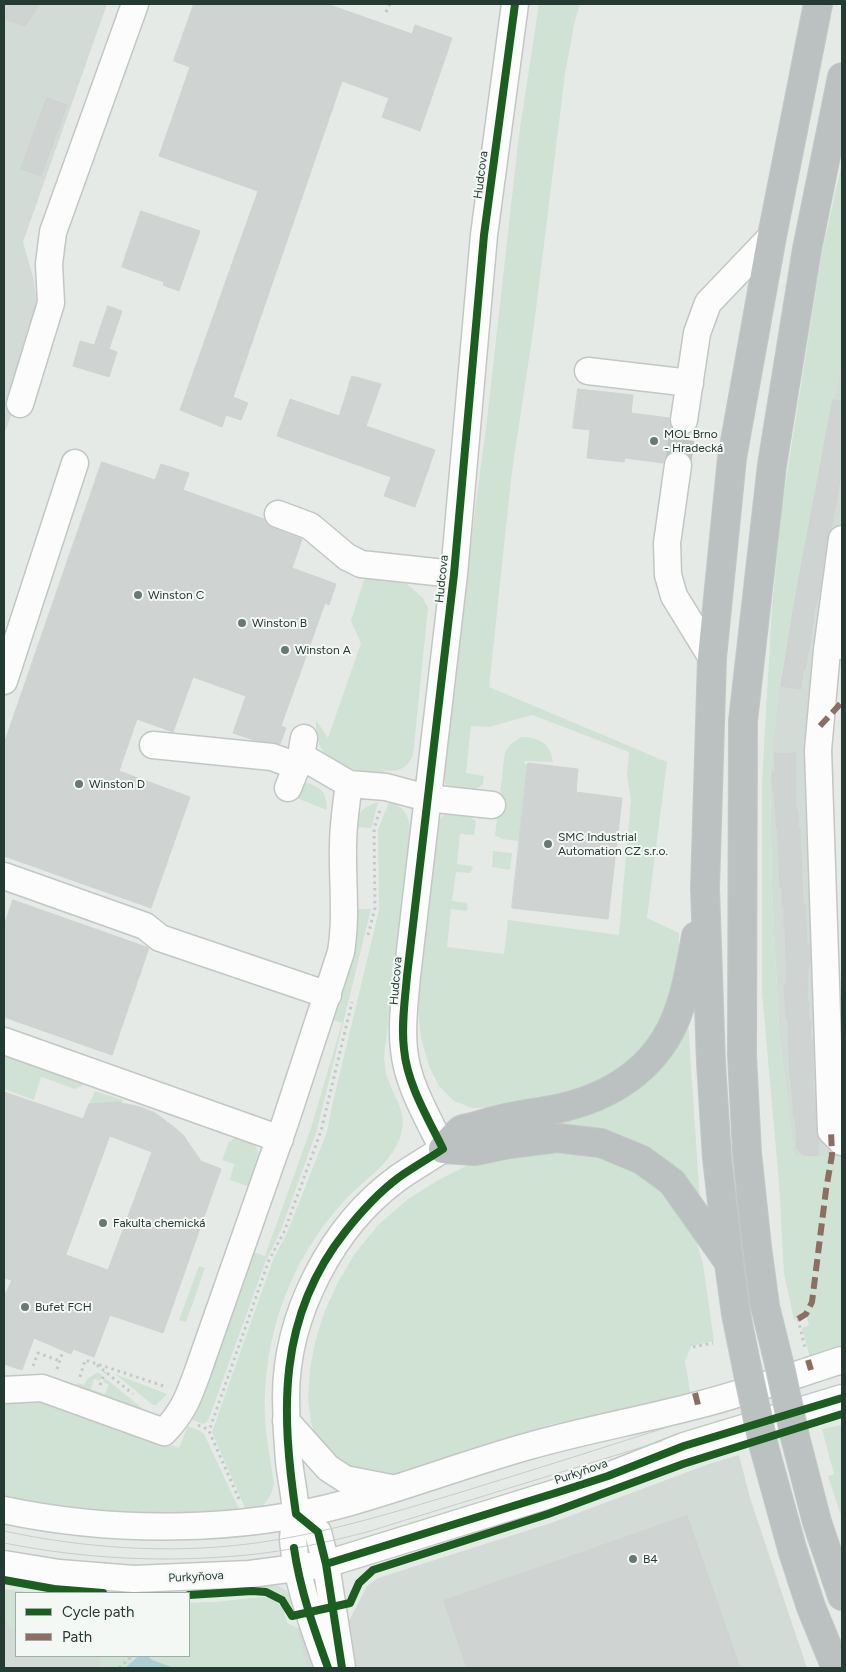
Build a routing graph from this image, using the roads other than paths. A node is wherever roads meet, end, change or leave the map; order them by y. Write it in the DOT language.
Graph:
graph roads {
  1 [pos="135,4"];
  2 [pos="818,4"];
  3 [pos="513,7"];
  4 [pos="842,77"];
  5 [pos="772,236"];
  6 [pos="588,371"];
  7 [pos="690,384"];
  8 [pos="20,404"];
  9 [pos="684,420"];
  10 [pos="75,464"];
  11 [pos="678,465"];
  12 [pos="278,514"];
  13 [pos="842,539"];
  14 [pos="454,574"];
  15 [pos="835,647"];
  16 [pos="712,658"];
  17 [pos="4,681"];
  18 [pos="153,745"];
  19 [pos="349,784"];
  20 [pos="427,798"];
  21 [pos="492,805"];
  22 [pos="4,876"];
  23 [pos="705,888"];
  24 [pos="340,998"];
  25 [pos="4,1041"];
  26 [pos="280,1138"];
  27 [pos="842,1142"];
  28 [pos="442,1149"];
  29 [pos="729,1263"];
  30 [pos="842,1360"];
  31 [pos="842,1373"];
  32 [pos="842,1386"];
  33 [pos="4,1390"];
  34 [pos="842,1398"];
  35 [pos="286,1421"];
  36 [pos="563,1437"];
  37 [pos="796,1442"];
  38 [pos="394,1489"];
  39 [pos="565,1490"];
  40 [pos="4,1510"];
  41 [pos="296,1514"];
  42 [pos="842,1540"];
  43 [pos="323,1554"];
  44 [pos="296,1558"];
  45 [pos="4,1564"];
  46 [pos="842,1596"];
  47 [pos="328,1668"];
  48 [pos="342,1668"];
  49 [pos="836,1668"];
  1 -- 8 [label="street"];
  2 -- 5 [label="highway"];
  3 -- 14 [label="street, Hudcova"];
  4 -- 37 [label="highway, bridge"];
  5 -- 7 [label="street"];
  5 -- 16 [label="highway"];
  6 -- 7 [label="street"];
  7 -- 9 [label="street"];
  10 -- 17 [label="street"];
  11 -- 16 [label="street"];
  12 -- 14 [label="street"];
  13 -- 15 [label="street"];
  14 -- 20 [label="street, Hudcova"];
  15 -- 27 [label="street"];
  16 -- 23 [label="highway"];
  18 -- 19 [label="street"];
  19 -- 20 [label="street"];
  19 -- 24 [label="street"];
  20 -- 21 [label="street"];
  20 -- 28 [label="street, Hudcova"];
  22 -- 24 [label="street"];
  23 -- 28 [label="highway"];
  23 -- 29 [label="highway"];
  24 -- 26 [label="street"];
  25 -- 26 [label="street"];
  26 -- 33 [label="street"];
  28 -- 29 [label="highway"];
  28 -- 35 [label="street"];
  29 -- 49 [label="highway, bridge"];
  30 -- 36 [label="street"];
  31 -- 36 [label="street"];
  32 -- 39 [label="street"];
  34 -- 39 [label="street, Purkyňova"];
  35 -- 38 [label="street"];
  35 -- 41 [label="street"];
  36 -- 38 [label="street"];
  37 -- 42 [label="highway"];
  37 -- 46 [label="highway"];
  38 -- 41 [label="street"];
  39 -- 43 [label="street, Purkyňova"];
  40 -- 41 [label="street"];
  41 -- 43 [label="street"];
  41 -- 44 [label="street"];
  43 -- 44 [label="street, Purkyňova"];
  43 -- 48 [label="street"];
  44 -- 45 [label="street, Purkyňova"];
  44 -- 47 [label="street"];
}
